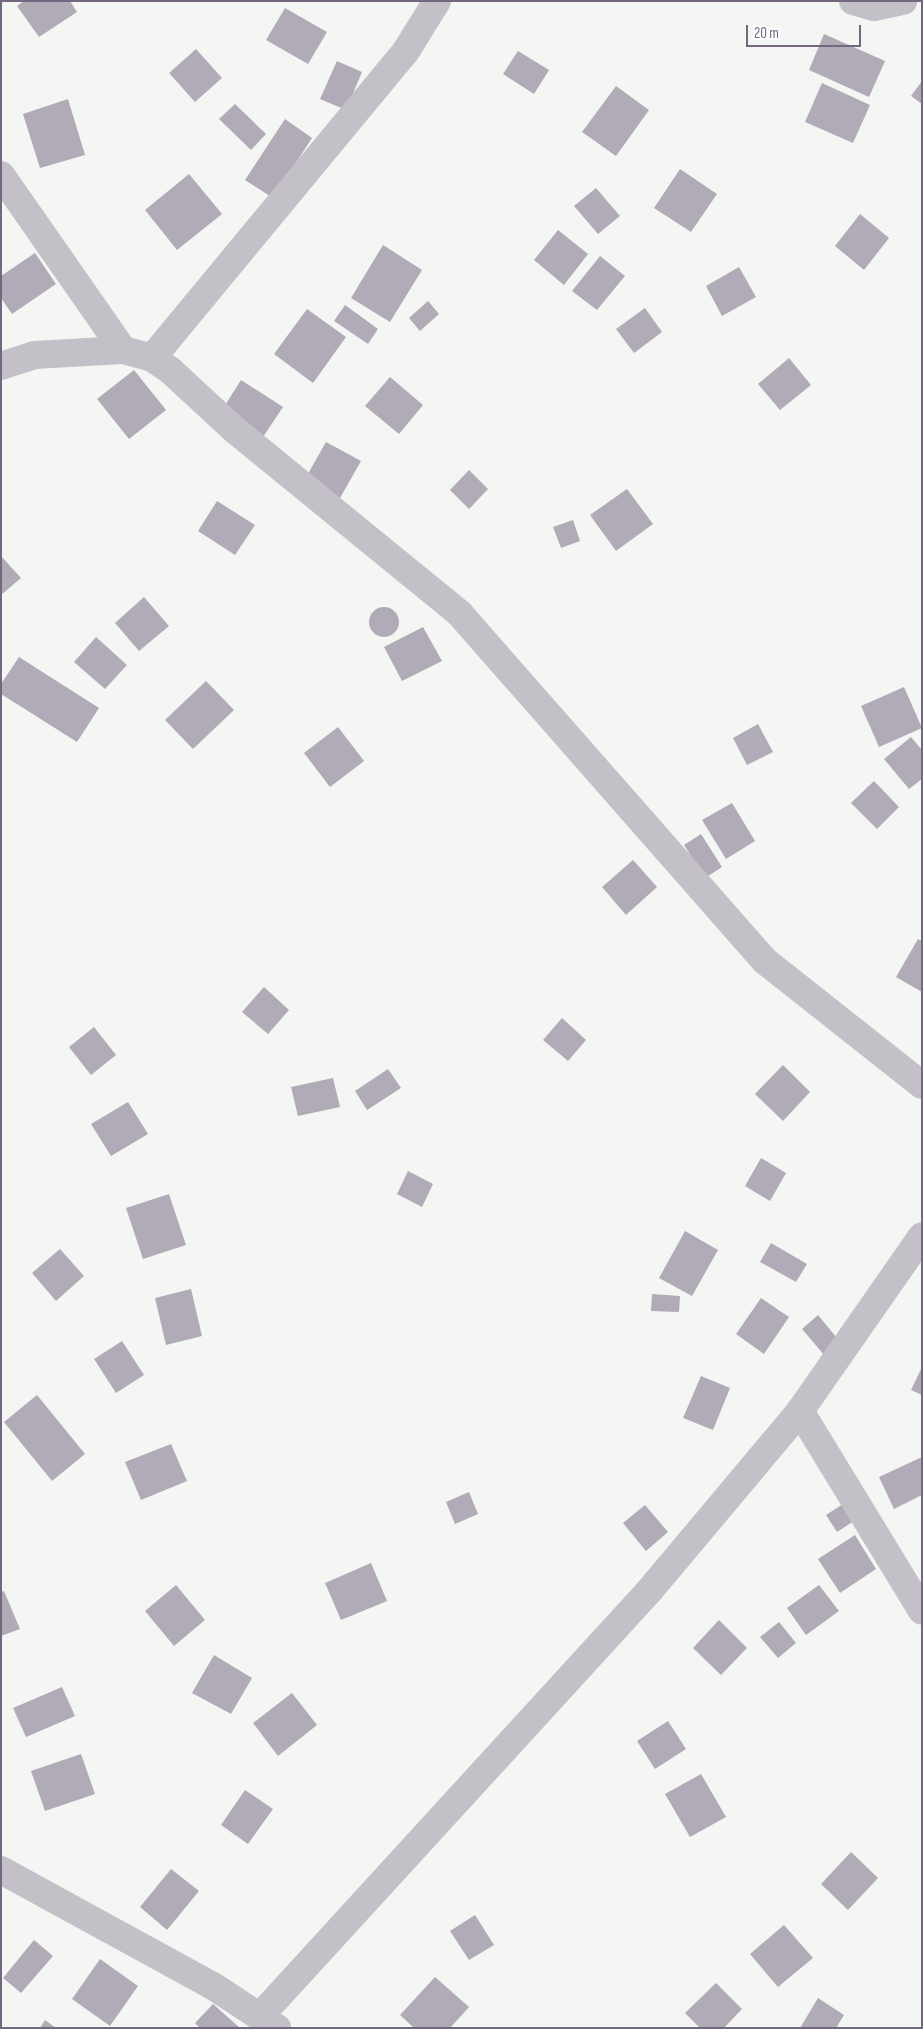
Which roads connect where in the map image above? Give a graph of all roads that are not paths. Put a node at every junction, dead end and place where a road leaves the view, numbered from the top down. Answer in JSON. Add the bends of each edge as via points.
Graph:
{"nodes":[{"id":1,"x":437,"y":1,"type":"edge"},
{"id":2,"x":853,"y":1,"type":"edge"},
{"id":3,"x":903,"y":1,"type":"edge"},
{"id":4,"x":1,"y":175,"type":"edge"},
{"id":5,"x":123,"y":350,"type":"junction"},
{"id":6,"x":152,"y":358,"type":"junction"},
{"id":7,"x":1,"y":366,"type":"edge"},
{"id":8,"x":922,"y":1085,"type":"edge"},
{"id":9,"x":922,"y":1236,"type":"edge"},
{"id":10,"x":800,"y":1411,"type":"junction"},
{"id":11,"x":922,"y":1611,"type":"edge"},
{"id":12,"x":1,"y":1870,"type":"edge"},
{"id":13,"x":269,"y":2022,"type":"edge"}],
"edges":[{"from":1,"to":6,"type":"street","via":[[406,51]]},
{"from":2,"to":3,"type":"street","via":[[874,7]]},
{"from":4,"to":5,"type":"street"},
{"from":5,"to":6,"type":"street"},
{"from":5,"to":7,"type":"street","via":[[34,355]]},
{"from":6,"to":8,"type":"street","via":[[460,614],[765,961]]},
{"from":9,"to":10,"type":"street"},
{"from":10,"to":11,"type":"street"},
{"from":10,"to":13,"type":"street","via":[[650,1590]]},
{"from":12,"to":13,"type":"street"}]}
